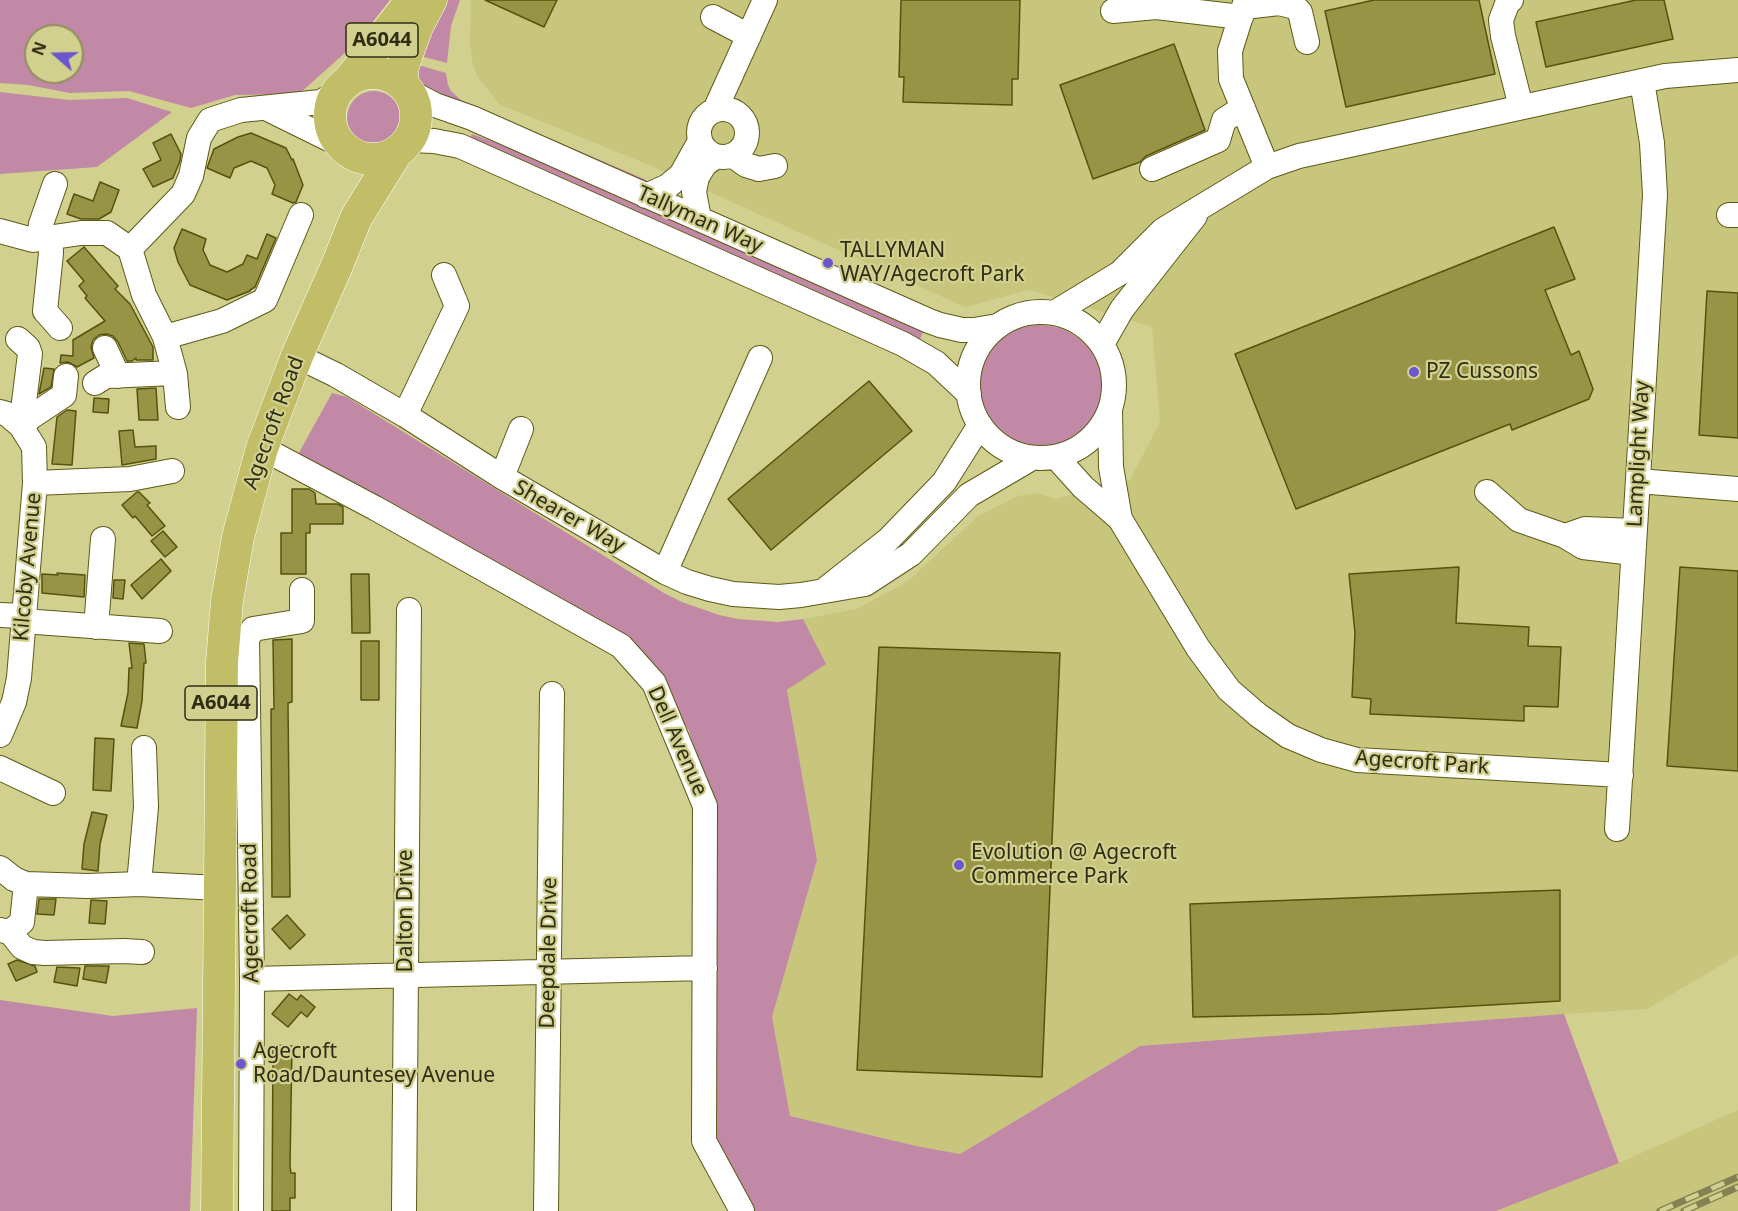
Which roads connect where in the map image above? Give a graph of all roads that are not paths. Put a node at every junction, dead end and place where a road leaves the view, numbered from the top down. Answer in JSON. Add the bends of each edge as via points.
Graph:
{"nodes":[{"id":1,"x":412,"y":0,"type":"edge"},
{"id":2,"x":431,"y":0,"type":"edge"},
{"id":3,"x":765,"y":0,"type":"edge"},
{"id":4,"x":1511,"y":0,"type":"edge"},
{"id":5,"x":1243,"y":8,"type":"edge"},
{"id":6,"x":1113,"y":11,"type":"dead end"},
{"id":7,"x":713,"y":17,"type":"dead end"},
{"id":8,"x":749,"y":36,"type":"junction"},
{"id":9,"x":1307,"y":42,"type":"dead end"},
{"id":10,"x":1738,"y":70,"type":"edge"},
{"id":11,"x":1642,"y":81,"type":"junction"},
{"id":12,"x":344,"y":86,"type":"junction"},
{"id":13,"x":405,"y":88,"type":"junction"},
{"id":14,"x":266,"y":107,"type":"junction"},
{"id":15,"x":1521,"y":107,"type":"junction"},
{"id":16,"x":1243,"y":108,"type":"junction"},
{"id":17,"x":716,"y":110,"type":"junction"},
{"id":18,"x":343,"y":147,"type":"junction"},
{"id":19,"x":403,"y":147,"type":"junction"},
{"id":20,"x":716,"y":151,"type":"junction"},
{"id":21,"x":775,"y":166,"type":"dead end"},
{"id":22,"x":1267,"y":166,"type":"junction"},
{"id":23,"x":1152,"y":169,"type":"dead end"},
{"id":24,"x":55,"y":184,"type":"dead end"},
{"id":25,"x":646,"y":196,"type":"junction"},
{"id":26,"x":1206,"y":202,"type":"junction"},
{"id":27,"x":300,"y":215,"type":"dead end"},
{"id":28,"x":356,"y":218,"type":"junction"},
{"id":29,"x":699,"y":219,"type":"junction"},
{"id":30,"x":0,"y":231,"type":"edge"},
{"id":31,"x":45,"y":238,"type":"junction"},
{"id":32,"x":130,"y":249,"type":"junction"},
{"id":33,"x":444,"y":275,"type":"dead end"},
{"id":34,"x":1054,"y":313,"type":"junction"},
{"id":35,"x":998,"y":326,"type":"junction"},
{"id":36,"x":60,"y":328,"type":"dead end"},
{"id":37,"x":165,"y":337,"type":"junction"},
{"id":38,"x":18,"y":339,"type":"dead end"},
{"id":39,"x":1102,"y":344,"type":"junction"},
{"id":40,"x":105,"y":348,"type":"dead end"},
{"id":41,"x":297,"y":356,"type":"junction"},
{"id":42,"x":760,"y":358,"type":"dead end"},
{"id":43,"x":66,"y":376,"type":"dead end"},
{"id":44,"x":118,"y":376,"type":"junction"},
{"id":45,"x":95,"y":383,"type":"dead end"},
{"id":46,"x":969,"y":394,"type":"junction"},
{"id":47,"x":1110,"y":411,"type":"junction"},
{"id":48,"x":0,"y":412,"type":"edge"},
{"id":49,"x":405,"y":415,"type":"junction"},
{"id":50,"x":980,"y":425,"type":"junction"},
{"id":51,"x":21,"y":426,"type":"junction"},
{"id":52,"x":521,"y":429,"type":"dead end"},
{"id":53,"x":262,"y":448,"type":"junction"},
{"id":54,"x":1056,"y":457,"type":"junction"},
{"id":55,"x":1032,"y":458,"type":"junction"},
{"id":56,"x":174,"y":472,"type":"dead end"},
{"id":57,"x":502,"y":477,"type":"junction"},
{"id":58,"x":1638,"y":481,"type":"junction"},
{"id":59,"x":35,"y":483,"type":"junction"},
{"id":60,"x":1738,"y":489,"type":"edge"},
{"id":61,"x":1487,"y":492,"type":"dead end"},
{"id":62,"x":1120,"y":519,"type":"junction"},
{"id":63,"x":103,"y":539,"type":"dead end"},
{"id":64,"x":1634,"y":542,"type":"junction"},
{"id":65,"x":665,"y":572,"type":"junction"},
{"id":66,"x":302,"y":590,"type":"dead end"},
{"id":67,"x":823,"y":591,"type":"junction"},
{"id":68,"x":409,"y":610,"type":"dead end"},
{"id":69,"x":0,"y":615,"type":"edge"},
{"id":70,"x":24,"y":619,"type":"junction"},
{"id":71,"x":96,"y":627,"type":"junction"},
{"id":72,"x":159,"y":631,"type":"dead end"},
{"id":73,"x":235,"y":638,"type":"junction"},
{"id":74,"x":552,"y":694,"type":"dead end"},
{"id":75,"x":0,"y":734,"type":"edge"},
{"id":76,"x":144,"y":748,"type":"dead end"},
{"id":77,"x":0,"y":768,"type":"edge"},
{"id":78,"x":1621,"y":775,"type":"junction"},
{"id":79,"x":53,"y":793,"type":"dead end"},
{"id":80,"x":1617,"y":829,"type":"dead end"},
{"id":81,"x":0,"y":868,"type":"edge"},
{"id":82,"x":26,"y":884,"type":"junction"},
{"id":83,"x":139,"y":884,"type":"junction"},
{"id":84,"x":219,"y":888,"type":"junction"},
{"id":85,"x":5,"y":931,"type":"edge"},
{"id":86,"x":142,"y":952,"type":"dead end"},
{"id":87,"x":705,"y":968,"type":"junction"},
{"id":88,"x":549,"y":973,"type":"junction"},
{"id":89,"x":406,"y":976,"type":"junction"},
{"id":90,"x":252,"y":979,"type":"junction"},
{"id":91,"x":217,"y":1211,"type":"edge"},
{"id":92,"x":251,"y":1211,"type":"edge"},
{"id":93,"x":404,"y":1211,"type":"edge"},
{"id":94,"x":546,"y":1211,"type":"edge"},
{"id":95,"x":742,"y":1211,"type":"edge"}],
"edges":[{"from":1,"to":12,"type":"main road","number":"A6044"},
{"from":2,"to":13,"type":"main road","number":"A6044","via":[[402,70]]},
{"from":3,"to":8,"type":"street"},
{"from":4,"to":15,"type":"street","via":[[1501,20]]},
{"from":5,"to":6,"type":"street","via":[[1156,7]]},
{"from":5,"to":9,"type":"street","via":[[1280,3],[1295,7],[1300,12]]},
{"from":5,"to":16,"type":"street","via":[[1230,51],[1231,79]]},
{"from":7,"to":8,"type":"street"},
{"from":8,"to":17,"type":"street"},
{"from":10,"to":11,"type":"street"},
{"from":11,"to":15,"type":"street"},
{"from":11,"to":58,"type":"street","name":"Lamplight Way","via":[[1652,143],[1654,195]]},
{"from":12,"to":13,"type":"main road","via":[[364,74],[378,73]]},
{"from":12,"to":14,"type":"street","via":[[321,102]]},
{"from":12,"to":18,"type":"main road","via":[[332,100],[329,118]]},
{"from":13,"to":19,"type":"main road","via":[[414,102],[416,115],[414,128]]},
{"from":13,"to":25,"type":"street","name":"Tallyman Way","via":[[435,105]]},
{"from":14,"to":18,"type":"street"},
{"from":14,"to":32,"type":"street","via":[[210,120],[199,138],[183,194]]},
{"from":15,"to":22,"type":"street"},
{"from":16,"to":22,"type":"street"},
{"from":16,"to":23,"type":"street","via":[[1224,120],[1218,140]]},
{"from":17,"to":20,"type":"street","via":[[708,113],[700,126]]},
{"from":17,"to":20,"type":"street","via":[[738,114],[746,128],[739,150]]},
{"from":18,"to":19,"type":"main road","via":[[356,156],[376,160]]},
{"from":18,"to":28,"type":"main road","name":"Agecroft Road","number":"A6044","via":[[352,171]]},
{"from":19,"to":28,"type":"main road","name":"Agecroft Road","number":"A6044"},
{"from":19,"to":46,"type":"street","name":"Tallyman Way","via":[[434,141],[460,147],[903,344],[936,363]]},
{"from":20,"to":21,"type":"street","via":[[759,169]]},
{"from":20,"to":25,"type":"street","via":[[668,186]]},
{"from":20,"to":29,"type":"street","via":[[697,177],[694,192]]},
{"from":22,"to":26,"type":"street"},
{"from":24,"to":31,"type":"street","via":[[41,224]]},
{"from":25,"to":29,"type":"street","name":"Tallyman Way"},
{"from":26,"to":34,"type":"street","via":[[1163,230],[1120,273]]},
{"from":26,"to":39,"type":"street","via":[[1122,309]]},
{"from":27,"to":37,"type":"street","via":[[266,300],[222,321]]},
{"from":28,"to":41,"type":"main road","name":"Agecroft Road","number":"A6044"},
{"from":29,"to":35,"type":"street","name":"Tallyman Way","via":[[940,325],[974,330]]},
{"from":30,"to":31,"type":"street","via":[[33,240]]},
{"from":31,"to":32,"type":"street","via":[[107,233]]},
{"from":31,"to":36,"type":"street","via":[[51,253],[45,311]]},
{"from":32,"to":37,"type":"street","via":[[144,295]]},
{"from":33,"to":49,"type":"street","via":[[457,306]]},
{"from":34,"to":35,"type":"street","via":[[1034,312]]},
{"from":34,"to":39,"type":"street","via":[[1089,329]]},
{"from":35,"to":46,"type":"street","via":[[974,356]]},
{"from":37,"to":44,"type":"street","via":[[181,389]]},
{"from":38,"to":51,"type":"street","via":[[30,354]]},
{"from":39,"to":47,"type":"street","via":[[1112,365],[1115,388]]},
{"from":40,"to":44,"type":"street"},
{"from":41,"to":49,"type":"street","name":"Shearer Way"},
{"from":41,"to":53,"type":"main road","name":"Agecroft Road","number":"A6044"},
{"from":42,"to":65,"type":"street"},
{"from":43,"to":51,"type":"street","via":[[64,395]]},
{"from":44,"to":45,"type":"street","via":[[106,376]]},
{"from":46,"to":50,"type":"street"},
{"from":47,"to":54,"type":"street","via":[[1098,432],[1079,448]]},
{"from":47,"to":62,"type":"street","via":[[1111,466]]},
{"from":48,"to":51,"type":"street","name":"Kilcoby Avenue"},
{"from":49,"to":57,"type":"street","name":"Shearer Way"},
{"from":50,"to":55,"type":"street","via":[[993,441]]},
{"from":50,"to":67,"type":"street","via":[[944,482],[888,540]]},
{"from":51,"to":59,"type":"street","name":"Kilcoby Avenue","via":[[34,447]]},
{"from":52,"to":57,"type":"street"},
{"from":53,"to":73,"type":"main road","name":"Agecroft Road","number":"A6044","via":[[226,601]]},
{"from":53,"to":87,"type":"street","name":"Dell Avenue","via":[[621,646],[654,683],[705,806]]},
{"from":54,"to":55,"type":"street"},
{"from":54,"to":62,"type":"street"},
{"from":55,"to":67,"type":"street","name":"Shearer Way","via":[[969,495],[911,554],[864,584]]},
{"from":56,"to":59,"type":"street","via":[[130,479]]},
{"from":57,"to":65,"type":"street","name":"Shearer Way"},
{"from":58,"to":60,"type":"street"},
{"from":58,"to":64,"type":"street","name":"Lamplight Way"},
{"from":59,"to":70,"type":"street","name":"Kilcoby Avenue"},
{"from":61,"to":64,"type":"street","via":[[1519,520],[1583,547]]},
{"from":62,"to":78,"type":"street","name":"Agecroft Park","via":[[1198,648],[1229,690],[1288,736],[1357,760]]},
{"from":63,"to":71,"type":"street"},
{"from":64,"to":78,"type":"street","name":"Lamplight Way"},
{"from":65,"to":67,"type":"street","name":"Shearer Way","via":[[734,594],[779,597]]},
{"from":66,"to":73,"type":"street","via":[[302,621],[253,629]]},
{"from":68,"to":89,"type":"street","name":"Dalton Drive"},
{"from":69,"to":70,"type":"street"},
{"from":70,"to":71,"type":"street"},
{"from":70,"to":75,"type":"street","name":"Kilcoby Avenue","via":[[14,702]]},
{"from":71,"to":72,"type":"street"},
{"from":73,"to":84,"type":"main road","name":"Agecroft Road","number":"A6044"},
{"from":73,"to":90,"type":"street","name":"Agecroft Road"},
{"from":74,"to":88,"type":"street","name":"Deepdale Drive"},
{"from":76,"to":83,"type":"street","via":[[146,807]]},
{"from":77,"to":79,"type":"street"},
{"from":78,"to":80,"type":"street","name":"Lamplight Way"},
{"from":81,"to":82,"type":"street"},
{"from":82,"to":83,"type":"street"},
{"from":82,"to":85,"type":"street","via":[[22,922]]},
{"from":83,"to":84,"type":"street"},
{"from":84,"to":91,"type":"main road","name":"Agecroft Road","number":"A6044"},
{"from":85,"to":86,"type":"street","via":[[22,947],[45,954]]},
{"from":87,"to":88,"type":"street"},
{"from":87,"to":95,"type":"street","name":"Dell Avenue","via":[[704,1141]]},
{"from":88,"to":89,"type":"street"},
{"from":88,"to":94,"type":"street","name":"Deepdale Drive"},
{"from":89,"to":90,"type":"street"},
{"from":89,"to":93,"type":"street","name":"Dalton Drive"},
{"from":90,"to":92,"type":"street","name":"Agecroft Road"}]}
